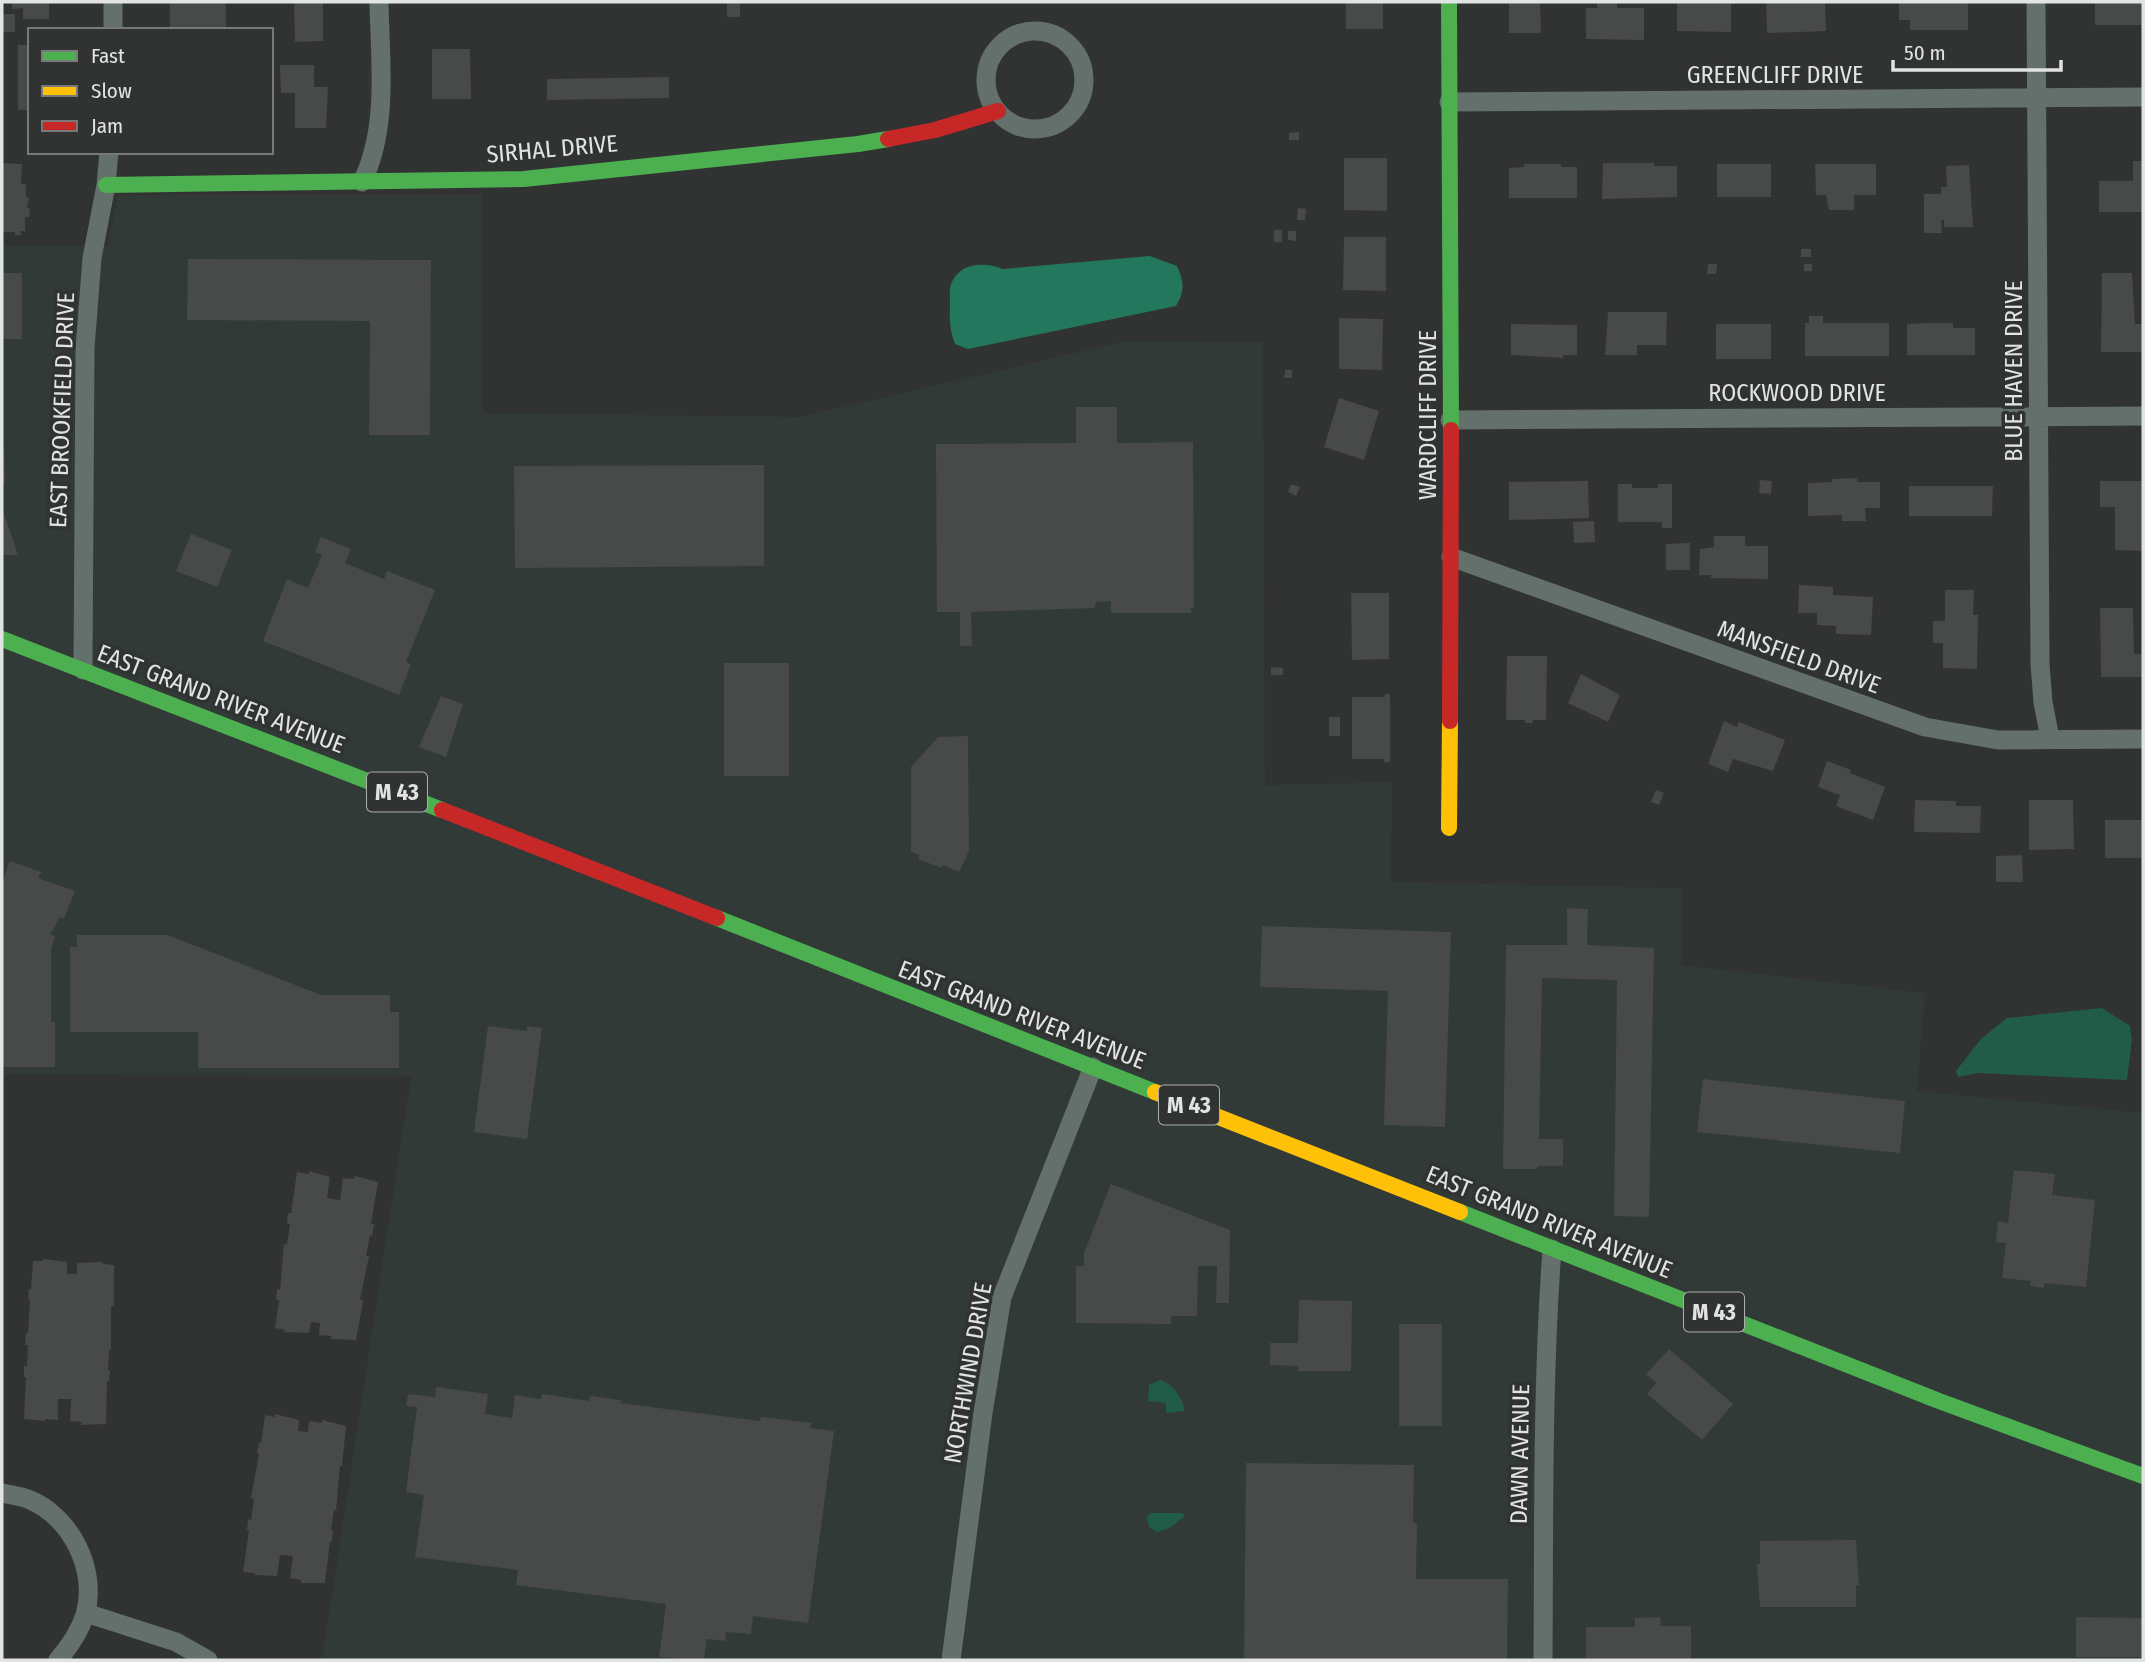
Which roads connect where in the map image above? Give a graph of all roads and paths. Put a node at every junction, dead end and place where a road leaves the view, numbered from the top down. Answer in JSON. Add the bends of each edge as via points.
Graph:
{"nodes":[{"id":1,"x":113,"y":2,"type":"edge"},
{"id":2,"x":379,"y":2,"type":"edge"},
{"id":3,"x":1449,"y":2,"type":"edge"},
{"id":4,"x":2036,"y":2,"type":"edge"},
{"id":5,"x":113,"y":28,"type":"edge"},
{"id":6,"x":2143,"y":97,"type":"edge"},
{"id":7,"x":2037,"y":98,"type":"junction"},
{"id":8,"x":1449,"y":102,"type":"junction"},
{"id":9,"x":998,"y":111,"type":"junction"},
{"id":10,"x":109,"y":154,"type":"edge"},
{"id":11,"x":362,"y":182,"type":"junction"},
{"id":12,"x":106,"y":185,"type":"junction"},
{"id":13,"x":2039,"y":416,"type":"junction"},
{"id":14,"x":2143,"y":416,"type":"edge"},
{"id":15,"x":1450,"y":420,"type":"junction"},
{"id":16,"x":1451,"y":557,"type":"junction"},
{"id":17,"x":2,"y":639,"type":"edge"},
{"id":18,"x":83,"y":670,"type":"junction"},
{"id":19,"x":2050,"y":739,"type":"junction"},
{"id":20,"x":2143,"y":739,"type":"edge"},
{"id":21,"x":1449,"y":828,"type":"dead end"},
{"id":22,"x":1093,"y":1067,"type":"junction"},
{"id":23,"x":1552,"y":1249,"type":"junction"},
{"id":24,"x":2143,"y":1476,"type":"edge"},
{"id":25,"x":2,"y":1493,"type":"edge"},
{"id":26,"x":86,"y":1613,"type":"junction"},
{"id":27,"x":58,"y":1660,"type":"edge"},
{"id":28,"x":208,"y":1660,"type":"edge"},
{"id":29,"x":951,"y":1660,"type":"edge"},
{"id":30,"x":1543,"y":1660,"type":"edge"}],
"edges":[{"from":1,"to":5,"type":"street"},
{"from":2,"to":11,"type":"street","via":[[379,128],[373,160]]},
{"from":3,"to":8,"type":"main road","name":"WARDCLIFF DRIVE"},
{"from":4,"to":7,"type":"street","name":"BLUE HAVEN DRIVE"},
{"from":6,"to":7,"type":"street","name":"GREENCLIFF DRIVE"},
{"from":7,"to":8,"type":"street","name":"GREENCLIFF DRIVE"},
{"from":7,"to":13,"type":"street","name":"BLUE HAVEN DRIVE"},
{"from":8,"to":15,"type":"main road","name":"WARDCLIFF DRIVE"},
{"from":9,"to":9,"type":"street","via":[[1025,128],[1057,124],[1080,102],[1084,86],[1078,55],[1053,34],[1029,32],[1007,40],[988,66],[990,98]]},
{"from":9,"to":11,"type":"main road","name":"SIRHAL DRIVE","via":[[936,130],[858,144],[524,179]]},
{"from":10,"to":12,"type":"street","name":"EAST BROOKFIELD DRIVE"},
{"from":11,"to":12,"type":"main road","name":"SIRHAL DRIVE"},
{"from":12,"to":18,"type":"street","name":"EAST BROOKFIELD DRIVE","via":[[92,258],[85,355]]},
{"from":13,"to":14,"type":"street","name":"ROCKWOOD DRIVE"},
{"from":13,"to":15,"type":"street","name":"ROCKWOOD DRIVE"},
{"from":13,"to":19,"type":"street","name":"BLUE HAVEN DRIVE","via":[[2040,663]]},
{"from":15,"to":16,"type":"main road","name":"WARDCLIFF DRIVE"},
{"from":16,"to":19,"type":"street","name":"MANSFIELD DRIVE","via":[[1925,727],[1998,740]]},
{"from":16,"to":21,"type":"main road","name":"WARDCLIFF DRIVE"},
{"from":17,"to":18,"type":"main road","name":"EAST GRAND RIVER AVENUE","number":"M 43"},
{"from":18,"to":22,"type":"main road","name":"EAST GRAND RIVER AVENUE","number":"M 43"},
{"from":19,"to":20,"type":"street","name":"MANSFIELD DRIVE"},
{"from":22,"to":23,"type":"main road","name":"EAST GRAND RIVER AVENUE","number":"M 43"},
{"from":22,"to":29,"type":"street","name":"NORTHWIND DRIVE","via":[[1002,1297]]},
{"from":23,"to":24,"type":"main road","name":"EAST GRAND RIVER AVENUE","number":"M 43"},
{"from":23,"to":30,"type":"street","name":"DAWN AVENUE","via":[[1543,1486]]},
{"from":25,"to":26,"type":"street","via":[[29,1500],[58,1518],[78,1546],[88,1579]]},
{"from":26,"to":27,"type":"street","via":[[74,1642]]},
{"from":26,"to":28,"type":"street","via":[[176,1642]]}]}
